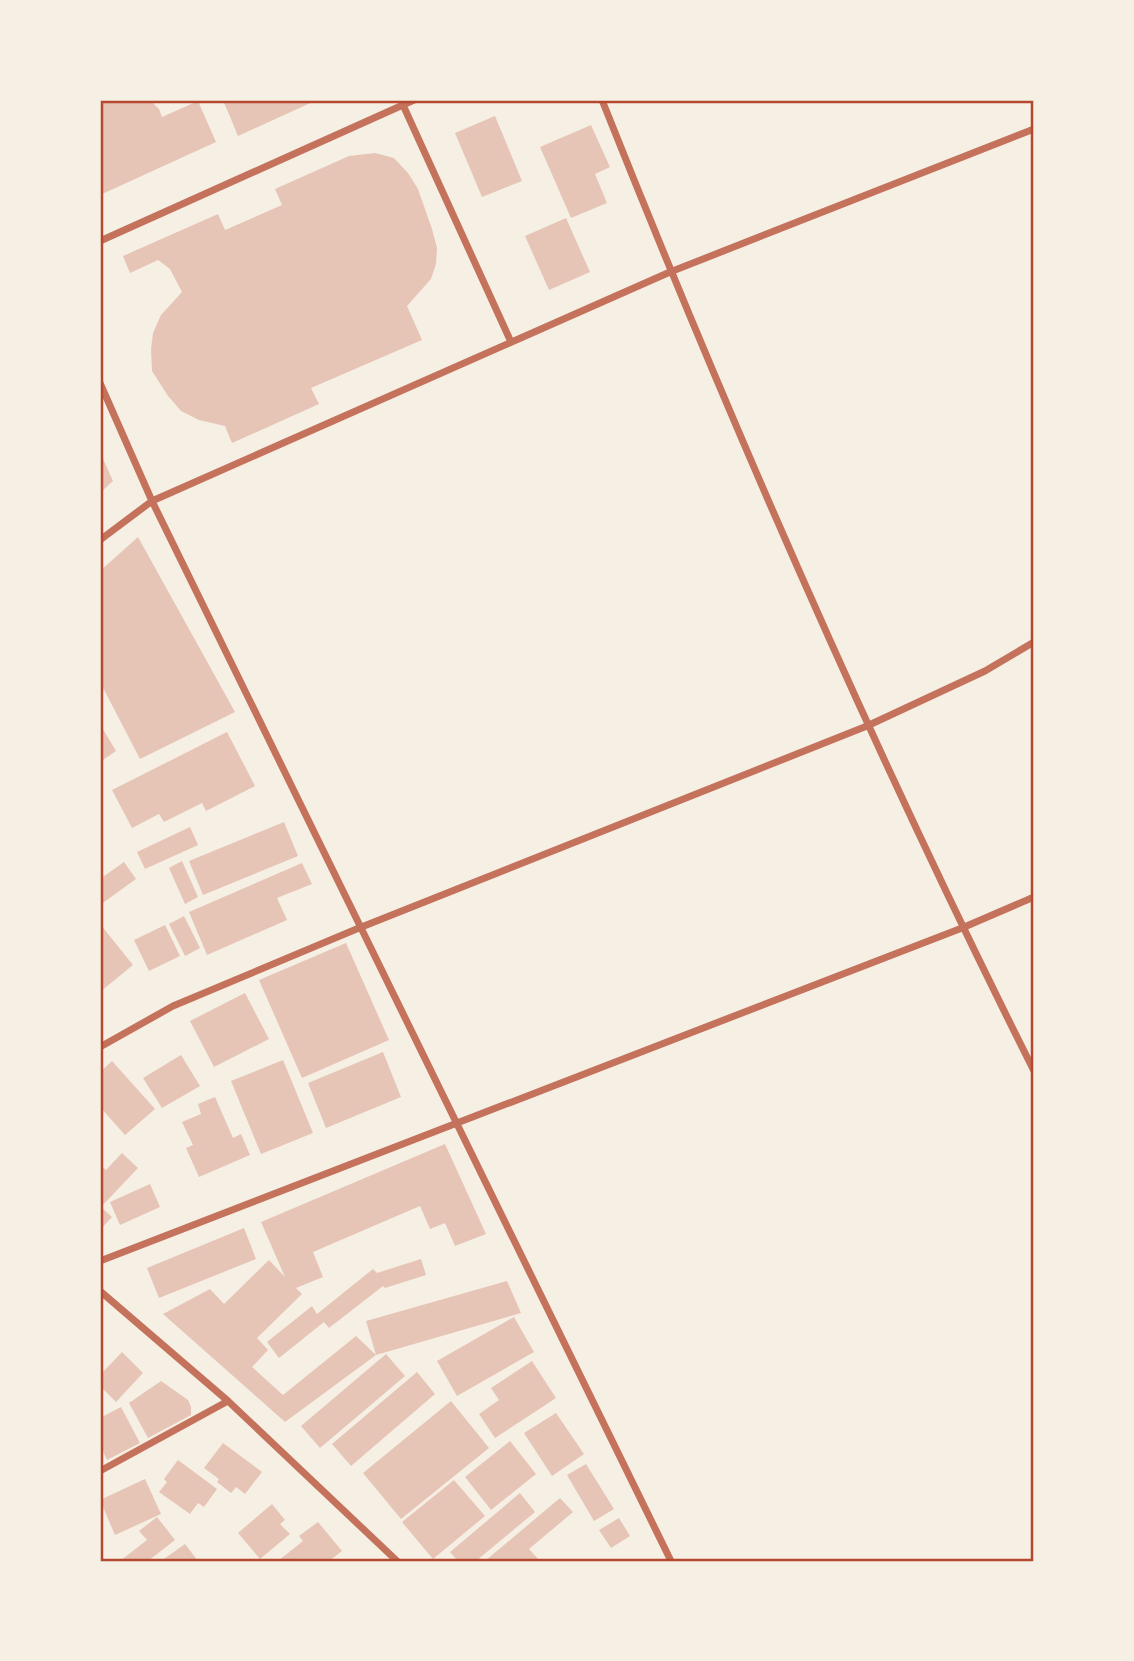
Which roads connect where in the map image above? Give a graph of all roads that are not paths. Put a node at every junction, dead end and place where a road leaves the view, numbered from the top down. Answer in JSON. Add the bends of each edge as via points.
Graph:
{"nodes":[{"id":1,"x":414,"y":100,"type":"edge"},
{"id":2,"x":602,"y":100,"type":"edge"},
{"id":3,"x":403,"y":105,"type":"junction"},
{"id":4,"x":1034,"y":129,"type":"edge"},
{"id":5,"x":100,"y":241,"type":"edge"},
{"id":6,"x":670,"y":272,"type":"junction"},
{"id":7,"x":511,"y":342,"type":"junction"},
{"id":8,"x":100,"y":383,"type":"edge"},
{"id":9,"x":152,"y":501,"type":"junction"},
{"id":10,"x":100,"y":540,"type":"edge"},
{"id":11,"x":1034,"y":642,"type":"edge"},
{"id":12,"x":867,"y":726,"type":"junction"},
{"id":13,"x":1034,"y":897,"type":"edge"},
{"id":14,"x":359,"y":928,"type":"junction"},
{"id":15,"x":962,"y":928,"type":"junction"},
{"id":16,"x":100,"y":1047,"type":"edge"},
{"id":17,"x":1034,"y":1071,"type":"edge"},
{"id":18,"x":457,"y":1123,"type":"junction"},
{"id":19,"x":100,"y":1261,"type":"edge"},
{"id":20,"x":100,"y":1291,"type":"edge"},
{"id":21,"x":228,"y":1401,"type":"junction"},
{"id":22,"x":100,"y":1471,"type":"edge"},
{"id":23,"x":397,"y":1561,"type":"edge"},
{"id":24,"x":671,"y":1561,"type":"edge"}],
"edges":[{"from":1,"to":3,"type":"street"},
{"from":2,"to":6,"type":"street"},
{"from":3,"to":5,"type":"street"},
{"from":3,"to":7,"type":"street"},
{"from":4,"to":6,"type":"street"},
{"from":6,"to":7,"type":"street"},
{"from":6,"to":12,"type":"street"},
{"from":7,"to":9,"type":"street"},
{"from":8,"to":9,"type":"street"},
{"from":9,"to":10,"type":"street"},
{"from":9,"to":14,"type":"street"},
{"from":11,"to":12,"type":"street","via":[[985,671]]},
{"from":12,"to":14,"type":"street"},
{"from":12,"to":15,"type":"street"},
{"from":13,"to":15,"type":"street"},
{"from":14,"to":16,"type":"street","via":[[173,1006]]},
{"from":14,"to":18,"type":"street"},
{"from":15,"to":17,"type":"street"},
{"from":15,"to":18,"type":"street"},
{"from":18,"to":19,"type":"street"},
{"from":18,"to":24,"type":"street"},
{"from":20,"to":21,"type":"street"},
{"from":21,"to":22,"type":"street"},
{"from":21,"to":23,"type":"street"}]}
